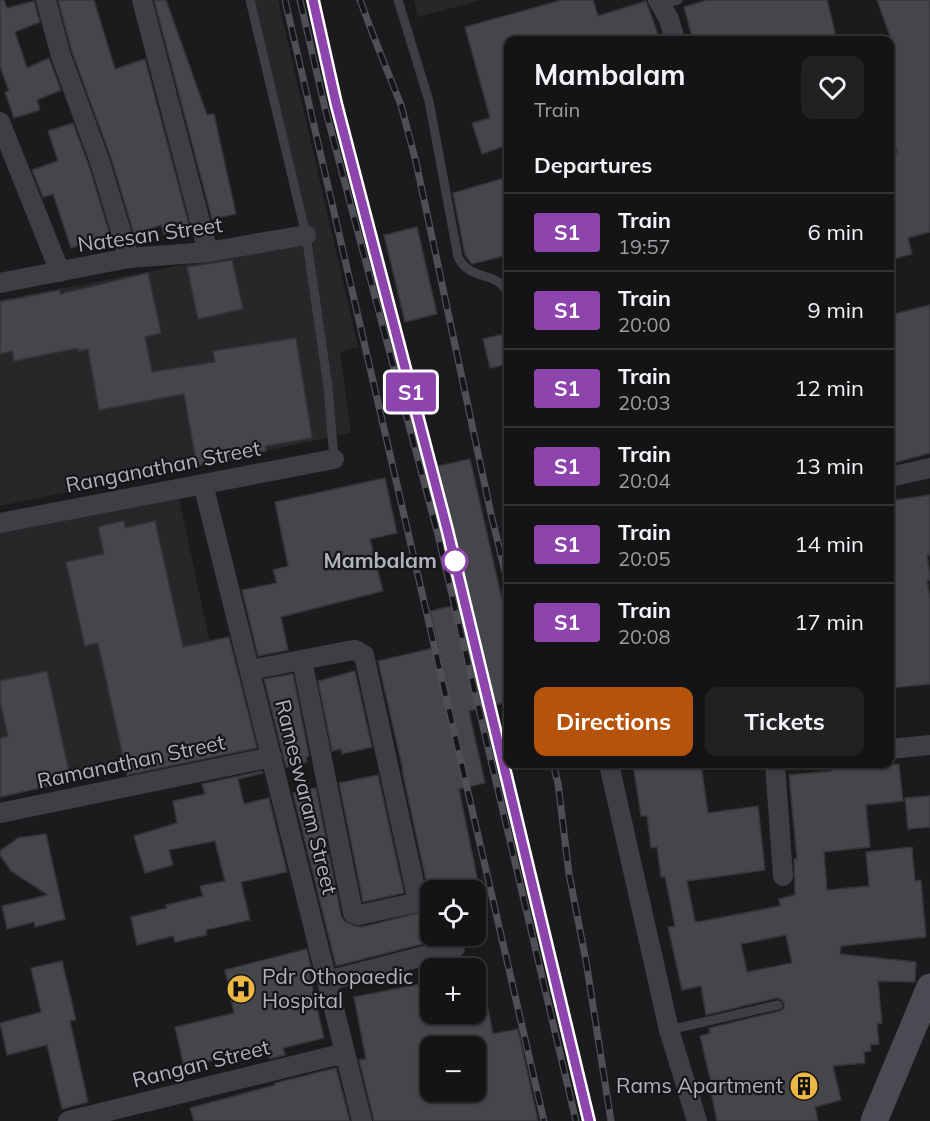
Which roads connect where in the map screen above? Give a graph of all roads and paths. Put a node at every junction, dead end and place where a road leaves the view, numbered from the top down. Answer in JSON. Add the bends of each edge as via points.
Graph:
{"nodes":[{"id":1,"x":46,"y":0,"type":"edge"},
{"id":2,"x":142,"y":0,"type":"edge"},
{"id":3,"x":250,"y":0,"type":"edge"},
{"id":4,"x":398,"y":0,"type":"edge"},
{"id":5,"x":666,"y":1,"type":"edge"},
{"id":6,"x":674,"y":36,"type":"edge"},
{"id":7,"x":0,"y":122,"type":"edge"},
{"id":8,"x":306,"y":235,"type":"junction"},
{"id":9,"x":208,"y":252,"type":"junction"},
{"id":10,"x":129,"y":258,"type":"junction"},
{"id":11,"x":60,"y":272,"type":"junction"},
{"id":12,"x":0,"y":283,"type":"edge"},
{"id":13,"x":504,"y":285,"type":"edge"},
{"id":14,"x":334,"y":459,"type":"joint"},
{"id":15,"x":930,"y":468,"type":"edge"},
{"id":16,"x":894,"y":476,"type":"edge"},
{"id":17,"x":203,"y":484,"type":"junction"},
{"id":18,"x":0,"y":523,"type":"edge"},
{"id":19,"x":302,"y":660,"type":"junction"},
{"id":20,"x":250,"y":670,"type":"junction"},
{"id":21,"x":930,"y":745,"type":"edge"},
{"id":22,"x":894,"y":749,"type":"edge"},
{"id":23,"x":272,"y":757,"type":"junction"},
{"id":24,"x":610,"y":768,"type":"edge"},
{"id":25,"x":775,"y":768,"type":"edge"},
{"id":26,"x":0,"y":813,"type":"edge"},
{"id":27,"x":783,"y":876,"type":"dead end"},
{"id":28,"x":455,"y":948,"type":"dead end"},
{"id":29,"x":327,"y":981,"type":"junction"},
{"id":30,"x":930,"y":987,"type":"edge"},
{"id":31,"x":778,"y":1005,"type":"dead end"},
{"id":32,"x":669,"y":1030,"type":"junction"},
{"id":33,"x":920,"y":1034,"type":"edge"},
{"id":34,"x":345,"y":1053,"type":"junction"},
{"id":35,"x":68,"y":1121,"type":"edge"},
{"id":36,"x":362,"y":1121,"type":"edge"},
{"id":37,"x":697,"y":1121,"type":"edge"},
{"id":38,"x":874,"y":1121,"type":"edge"}],
"edges":[{"from":1,"to":10,"type":"street"},
{"from":2,"to":9,"type":"street"},
{"from":3,"to":8,"type":"lane"},
{"from":4,"to":13,"type":"lane","via":[[429,101],[458,257],[469,272]]},
{"from":5,"to":6,"type":"street"},
{"from":7,"to":11,"type":"street"},
{"from":8,"to":9,"type":"street","name":"Natesan Street"},
{"from":8,"to":14,"type":"lane"},
{"from":9,"to":10,"type":"street","name":"Natesan Street"},
{"from":10,"to":11,"type":"street","name":"Natesan Street"},
{"from":11,"to":12,"type":"street","name":"Natesan Street"},
{"from":14,"to":17,"type":"street","name":"Ranganathan Street"},
{"from":15,"to":16,"type":"street"},
{"from":17,"to":18,"type":"street","name":"Ranganathan Street"},
{"from":17,"to":20,"type":"street","name":"Rameswaram Street"},
{"from":19,"to":19,"type":"street","via":[[355,650],[367,660],[417,897],[414,903],[353,913]]},
{"from":19,"to":20,"type":"street"},
{"from":20,"to":23,"type":"street","name":"Rameswaram Street"},
{"from":21,"to":22,"type":"street"},
{"from":23,"to":26,"type":"street","name":"Ramanathan Street"},
{"from":23,"to":29,"type":"street","name":"Rameswaram Street"},
{"from":24,"to":32,"type":"street"},
{"from":25,"to":27,"type":"street"},
{"from":28,"to":29,"type":"street"},
{"from":29,"to":34,"type":"street","name":"Rameswaram Street"},
{"from":30,"to":33,"type":"street"},
{"from":31,"to":32,"type":"lane"},
{"from":32,"to":37,"type":"street"},
{"from":33,"to":38,"type":"street"},
{"from":34,"to":35,"type":"street","name":"Rangan Street"},
{"from":34,"to":36,"type":"street","name":"Rameswaram Street"}]}
